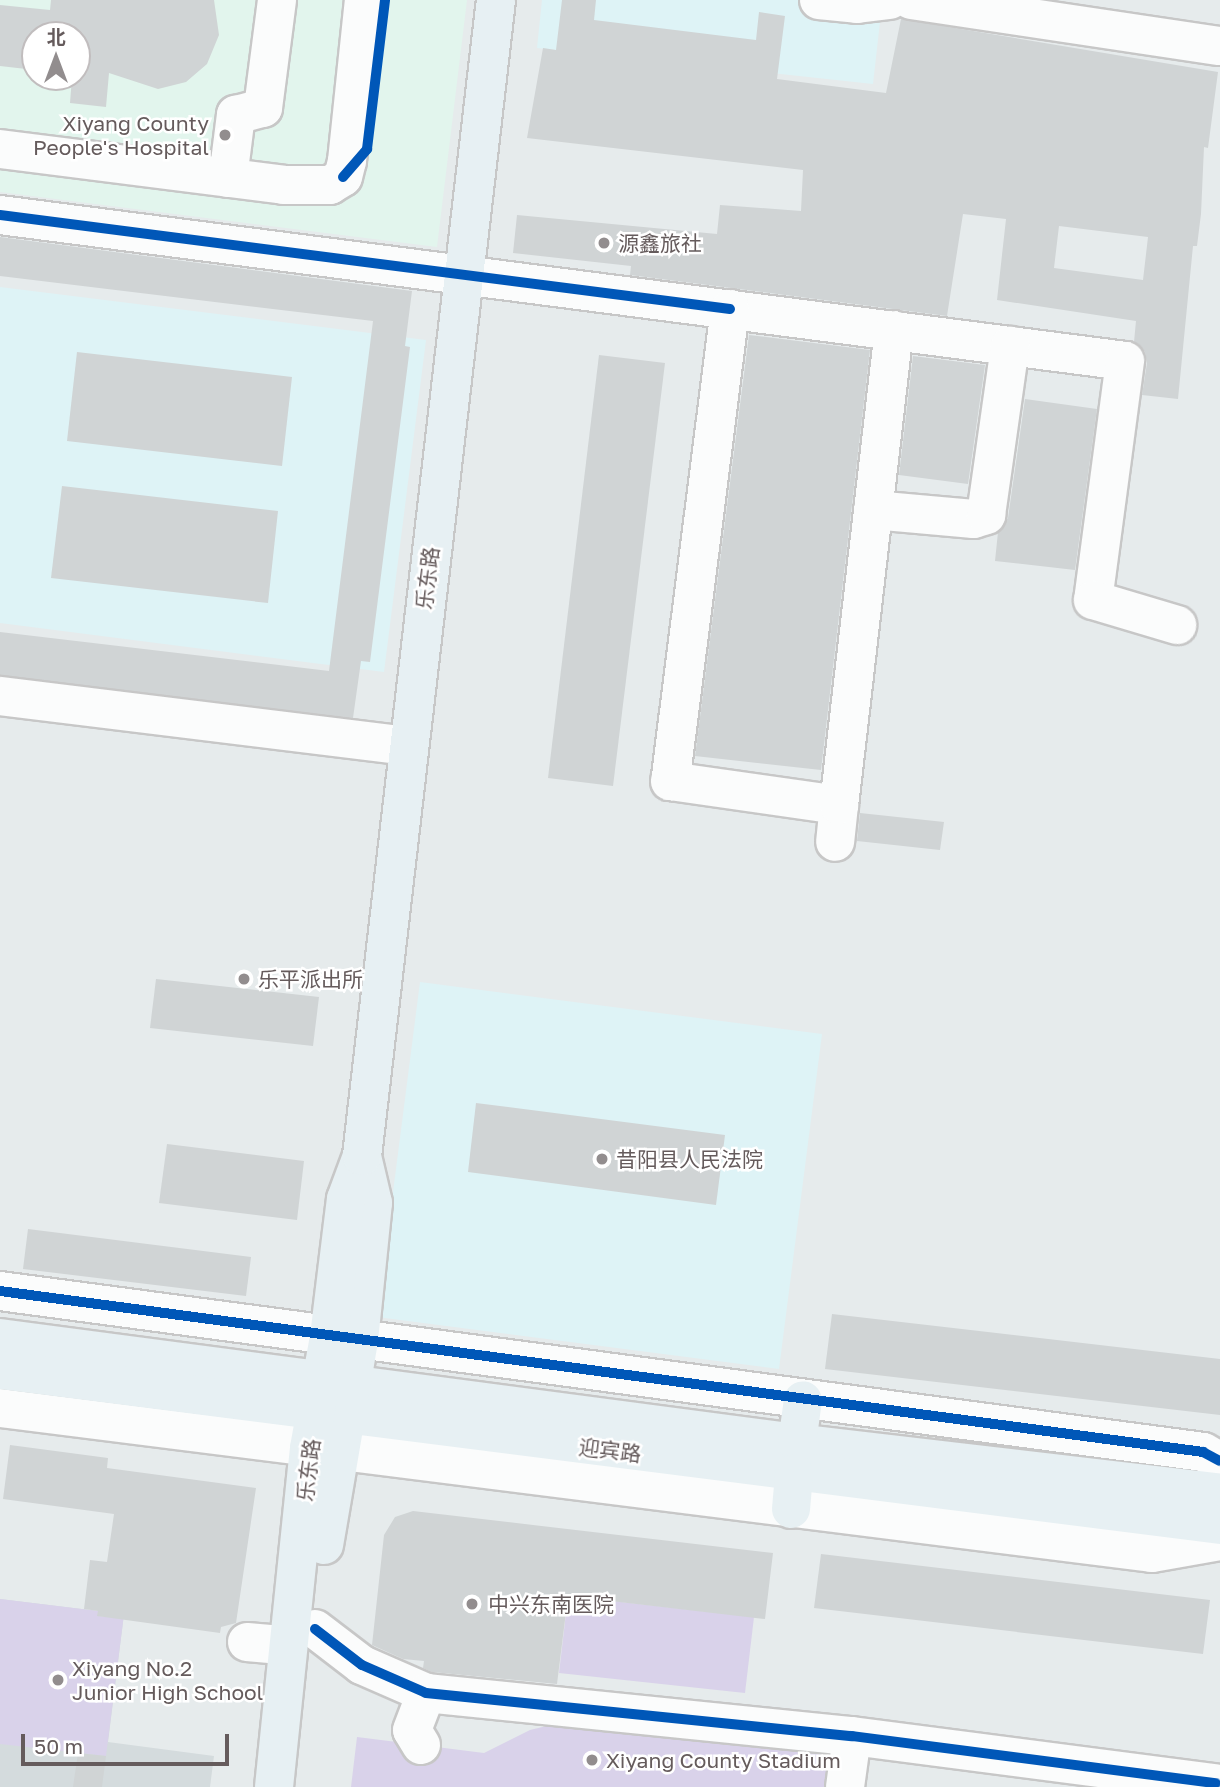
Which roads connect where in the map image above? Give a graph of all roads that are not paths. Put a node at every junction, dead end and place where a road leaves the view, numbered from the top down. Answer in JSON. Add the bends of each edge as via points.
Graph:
{"nodes":[{"id":1,"x":276,"y":0,"type":"edge"},
{"id":2,"x":364,"y":0,"type":"edge"},
{"id":3,"x":496,"y":0,"type":"edge"},
{"id":4,"x":818,"y":0,"type":"edge"},
{"id":5,"x":890,"y":0,"type":"edge"},
{"id":6,"x":911,"y":0,"type":"edge"},
{"id":7,"x":1220,"y":46,"type":"edge"},
{"id":8,"x":0,"y":149,"type":"edge"},
{"id":9,"x":228,"y":178,"type":"junction"},
{"id":10,"x":0,"y":215,"type":"edge"},
{"id":11,"x":464,"y":273,"type":"junction"},
{"id":12,"x":730,"y":309,"type":"junction"},
{"id":13,"x":894,"y":330,"type":"junction"},
{"id":14,"x":1010,"y":346,"type":"junction"},
{"id":15,"x":873,"y":510,"type":"junction"},
{"id":16,"x":1177,"y":625,"type":"dead end"},
{"id":17,"x":0,"y":696,"type":"edge"},
{"id":18,"x":406,"y":746,"type":"junction"},
{"id":19,"x":0,"y":1291,"type":"edge"},
{"id":20,"x":0,"y":1338,"type":"edge"},
{"id":21,"x":344,"y":1338,"type":"junction"},
{"id":22,"x":0,"y":1370,"type":"edge"},
{"id":23,"x":803,"y":1400,"type":"junction"},
{"id":24,"x":0,"y":1408,"type":"edge"},
{"id":25,"x":330,"y":1415,"type":"junction"},
{"id":26,"x":1220,"y":1461,"type":"edge"},
{"id":27,"x":794,"y":1475,"type":"junction"},
{"id":28,"x":1220,"y":1493,"type":"edge"},
{"id":29,"x":1220,"y":1525,"type":"edge"},
{"id":30,"x":1220,"y":1541,"type":"edge"},
{"id":31,"x":315,"y":1629,"type":"junction"},
{"id":32,"x":426,"y":1693,"type":"junction"},
{"id":33,"x":852,"y":1736,"type":"junction"},
{"id":34,"x":421,"y":1745,"type":"dead end"},
{"id":35,"x":1217,"y":1778,"type":"edge"},
{"id":36,"x":274,"y":1787,"type":"edge"},
{"id":37,"x":296,"y":1787,"type":"edge"},
{"id":38,"x":845,"y":1787,"type":"edge"}],
"edges":[{"from":1,"to":9,"type":"street","via":[[263,108],[236,115]]},
{"from":2,"to":9,"type":"street","via":[[343,177],[330,185]]},
{"from":3,"to":11,"type":"main road","name":"乐东路"},
{"from":4,"to":5,"type":"street","via":[[857,4]]},
{"from":6,"to":7,"type":"street"},
{"from":8,"to":9,"type":"street"},
{"from":10,"to":11,"type":"street"},
{"from":11,"to":12,"type":"street"},
{"from":11,"to":18,"type":"main road","name":"乐东路"},
{"from":12,"to":13,"type":"street"},
{"from":12,"to":15,"type":"street","via":[[670,781],[837,823]]},
{"from":13,"to":14,"type":"street"},
{"from":13,"to":15,"type":"street"},
{"from":14,"to":15,"type":"street","via":[[986,515],[974,519]]},
{"from":14,"to":16,"type":"street","via":[[1125,361],[1093,600]]},
{"from":17,"to":18,"type":"street"},
{"from":18,"to":21,"type":"main road","name":"乐东路","via":[[362,1156],[346,1199]]},
{"from":19,"to":21,"type":"street"},
{"from":20,"to":25,"type":"main road","name":"迎宾路"},
{"from":21,"to":23,"type":"street"},
{"from":21,"to":25,"type":"main road","name":"乐东路"},
{"from":22,"to":25,"type":"main road","name":"迎宾路"},
{"from":23,"to":26,"type":"street","via":[[1203,1452]]},
{"from":23,"to":27,"type":"main road"},
{"from":24,"to":25,"type":"street"},
{"from":25,"to":27,"type":"main road","name":"迎宾路"},
{"from":25,"to":27,"type":"street"},
{"from":25,"to":31,"type":"main road","name":"乐东路"},
{"from":25,"to":36,"type":"main road","name":"乐东路"},
{"from":27,"to":28,"type":"main road","name":"迎宾路"},
{"from":27,"to":29,"type":"main road","name":"迎宾路"},
{"from":27,"to":30,"type":"street","via":[[1152,1553]]},
{"from":31,"to":32,"type":"street","via":[[362,1665]]},
{"from":31,"to":37,"type":"main road","name":"乐东路"},
{"from":32,"to":33,"type":"street"},
{"from":32,"to":34,"type":"street","via":[[412,1730]]},
{"from":33,"to":35,"type":"street"},
{"from":33,"to":38,"type":"street"}]}
